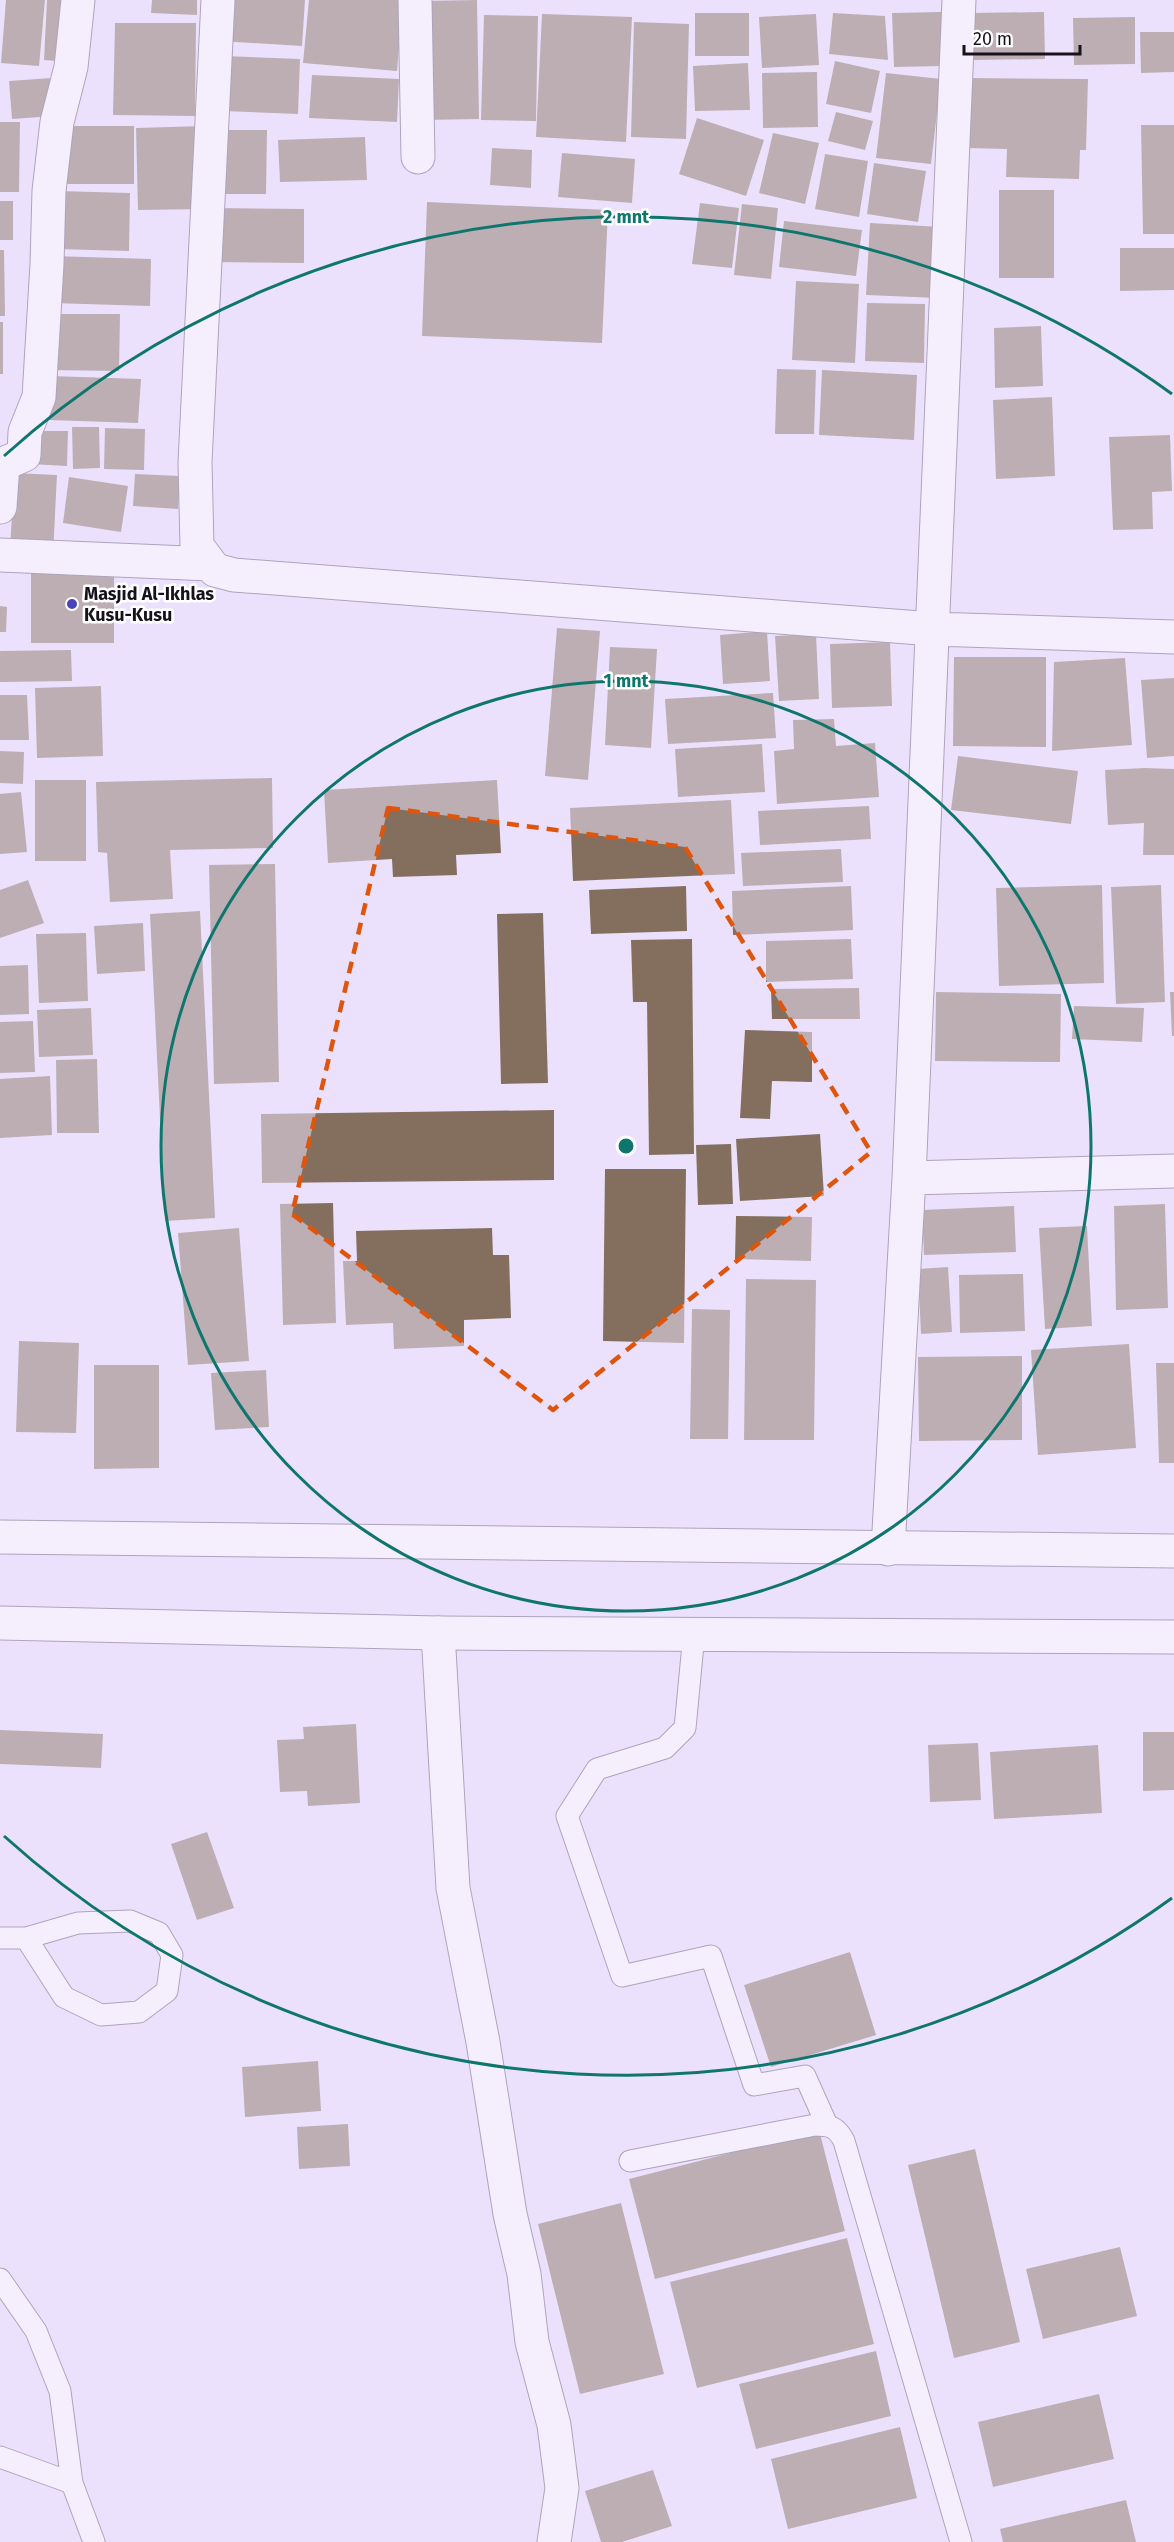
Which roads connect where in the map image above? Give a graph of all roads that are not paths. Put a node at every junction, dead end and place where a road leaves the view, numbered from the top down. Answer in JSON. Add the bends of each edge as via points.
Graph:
{"nodes":[{"id":1,"x":78,"y":0,"type":"edge"},
{"id":2,"x":218,"y":0,"type":"edge"},
{"id":3,"x":415,"y":0,"type":"edge"},
{"id":4,"x":959,"y":0,"type":"edge"},
{"id":5,"x":418,"y":157,"type":"dead end"},
{"id":6,"x":0,"y":507,"type":"edge"},
{"id":7,"x":0,"y":555,"type":"edge"},
{"id":8,"x":210,"y":564,"type":"junction"},
{"id":9,"x":933,"y":628,"type":"junction"},
{"id":10,"x":1174,"y":637,"type":"edge"},
{"id":11,"x":1174,"y":1171,"type":"edge"},
{"id":12,"x":909,"y":1178,"type":"junction"},
{"id":13,"x":0,"y":1537,"type":"edge"},
{"id":14,"x":888,"y":1549,"type":"junction"},
{"id":15,"x":1174,"y":1551,"type":"edge"},
{"id":16,"x":0,"y":1623,"type":"edge"},
{"id":17,"x":438,"y":1633,"type":"junction"},
{"id":18,"x":694,"y":1634,"type":"junction"},
{"id":19,"x":1174,"y":1637,"type":"edge"},
{"id":20,"x":0,"y":1938,"type":"edge"},
{"id":21,"x":26,"y":1938,"type":"junction"},
{"id":22,"x":827,"y":2125,"type":"junction"},
{"id":23,"x":630,"y":2161,"type":"dead end"},
{"id":24,"x":0,"y":2279,"type":"edge"},
{"id":25,"x":0,"y":2457,"type":"edge"},
{"id":26,"x":72,"y":2483,"type":"junction"},
{"id":27,"x":94,"y":2542,"type":"edge"},
{"id":28,"x":554,"y":2542,"type":"edge"},
{"id":29,"x":961,"y":2542,"type":"edge"}],
"edges":[{"from":1,"to":6,"type":"street","via":[[71,67],[57,122],[49,191],[39,397],[25,432],[24,455],[3,464]]},
{"from":2,"to":8,"type":"street","via":[[195,462],[197,546]]},
{"from":3,"to":5,"type":"street"},
{"from":4,"to":9,"type":"street"},
{"from":7,"to":8,"type":"street"},
{"from":8,"to":9,"type":"street","via":[[215,570],[234,575]]},
{"from":9,"to":10,"type":"street"},
{"from":9,"to":12,"type":"street"},
{"from":11,"to":12,"type":"street"},
{"from":12,"to":14,"type":"street"},
{"from":13,"to":14,"type":"street"},
{"from":14,"to":15,"type":"street"},
{"from":16,"to":17,"type":"street"},
{"from":17,"to":18,"type":"street"},
{"from":17,"to":28,"type":"street","via":[[453,1888],[524,2274],[532,2342],[554,2425],[562,2488]]},
{"from":18,"to":19,"type":"street"},
{"from":18,"to":22,"type":"lane","via":[[685,1728],[665,1748],[597,1769],[567,1816],[622,1976],[711,1956],[754,2085],[805,2076]]},
{"from":20,"to":21,"type":"lane"},
{"from":21,"to":21,"type":"lane","via":[[64,1997],[101,2015],[139,2012],[167,1992],[172,1954],[159,1933],[130,1921],[78,1923]]},
{"from":22,"to":23,"type":"lane"},
{"from":22,"to":29,"type":"lane","via":[[838,2130],[844,2140]]},
{"from":24,"to":26,"type":"lane","via":[[36,2331],[60,2391]]},
{"from":25,"to":26,"type":"lane"},
{"from":26,"to":27,"type":"lane"}]}
